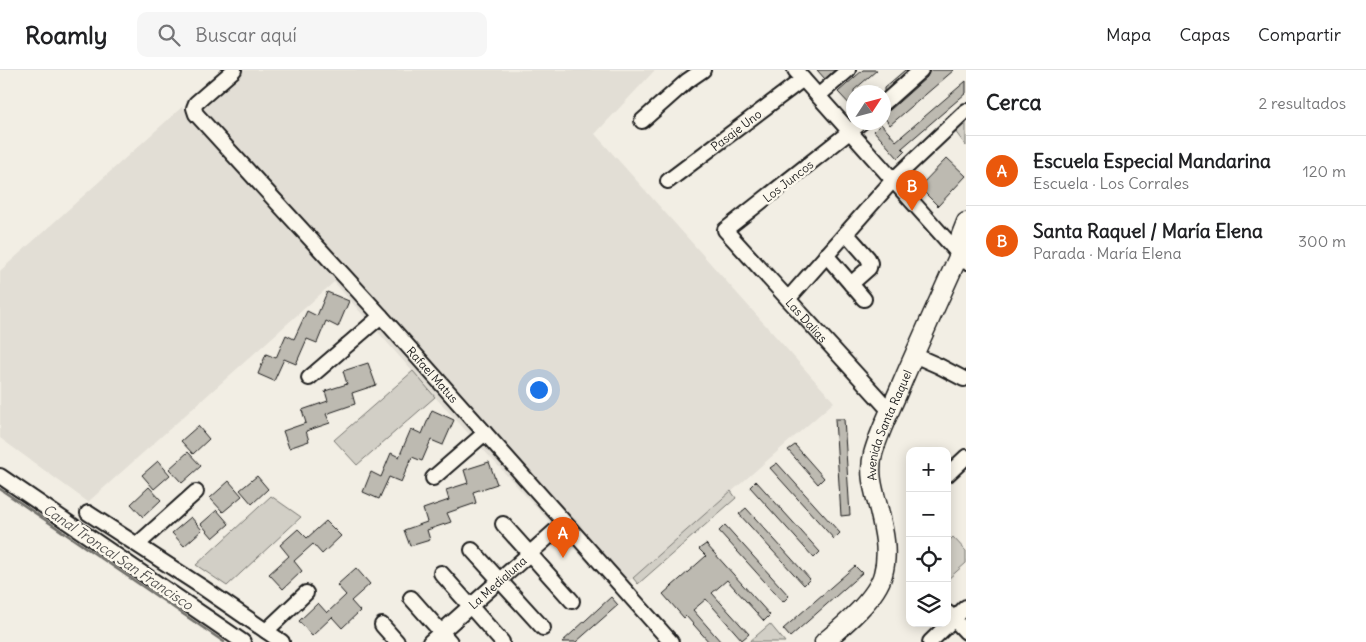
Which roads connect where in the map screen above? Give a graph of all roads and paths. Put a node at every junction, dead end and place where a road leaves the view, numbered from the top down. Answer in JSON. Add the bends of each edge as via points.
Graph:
{"nodes":[{"id":1,"x":234,"y":70,"type":"edge"},
{"id":2,"x":703,"y":70,"type":"edge"},
{"id":3,"x":848,"y":70,"type":"edge"},
{"id":4,"x":921,"y":70,"type":"edge"},
{"id":5,"x":799,"y":74,"type":"edge"},
{"id":6,"x":818,"y":96,"type":"junction"},
{"id":7,"x":891,"y":97,"type":"edge"},
{"id":8,"x":966,"y":111,"type":"edge"},
{"id":9,"x":642,"y":121,"type":"dead end"},
{"id":10,"x":851,"y":132,"type":"junction"},
{"id":11,"x":893,"y":180,"type":"junction"},
{"id":12,"x":668,"y":181,"type":"dead end"},
{"id":13,"x":966,"y":222,"type":"edge"},
{"id":14,"x":725,"y":230,"type":"joint"},
{"id":15,"x":846,"y":233,"type":"junction"},
{"id":16,"x":826,"y":255,"type":"junction"},
{"id":17,"x":964,"y":256,"type":"edge"},
{"id":18,"x":851,"y":284,"type":"junction"},
{"id":19,"x":788,"y":299,"type":"junction"},
{"id":20,"x":864,"y":299,"type":"dead end"},
{"id":21,"x":381,"y":316,"type":"junction"},
{"id":22,"x":914,"y":355,"type":"junction"},
{"id":23,"x":309,"y":378,"type":"dead end"},
{"id":24,"x":964,"y":379,"type":"dead end"},
{"id":25,"x":890,"y":411,"type":"junction"},
{"id":26,"x":485,"y":433,"type":"junction"},
{"id":27,"x":966,"y":457,"type":"edge"},
{"id":28,"x":951,"y":471,"type":"edge"},
{"id":29,"x":0,"y":476,"type":"edge"},
{"id":30,"x":433,"y":478,"type":"dead end"},
{"id":31,"x":196,"y":492,"type":"dead end"},
{"id":32,"x":88,"y":513,"type":"dead end"},
{"id":33,"x":564,"y":523,"type":"junction"},
{"id":34,"x":503,"y":524,"type":"dead end"},
{"id":35,"x":138,"y":544,"type":"junction"},
{"id":36,"x":472,"y":550,"type":"dead end"},
{"id":37,"x":530,"y":554,"type":"junction"},
{"id":38,"x":440,"y":573,"type":"dead end"},
{"id":39,"x":500,"y":580,"type":"junction"},
{"id":40,"x":306,"y":593,"type":"dead end"},
{"id":41,"x":411,"y":598,"type":"dead end"},
{"id":42,"x":572,"y":601,"type":"dead end"},
{"id":43,"x":470,"y":606,"type":"junction"},
{"id":44,"x":966,"y":607,"type":"edge"},
{"id":45,"x":951,"y":614,"type":"edge"},
{"id":46,"x":951,"y":616,"type":"edge"},
{"id":47,"x":382,"y":625,"type":"dead end"},
{"id":48,"x":941,"y":627,"type":"edge"},
{"id":49,"x":543,"y":628,"type":"dead end"},
{"id":50,"x":266,"y":631,"type":"junction"},
{"id":51,"x":966,"y":632,"type":"edge"},
{"id":52,"x":445,"y":637,"type":"edge"},
{"id":53,"x":243,"y":642,"type":"edge"},
{"id":54,"x":282,"y":642,"type":"edge"},
{"id":55,"x":397,"y":642,"type":"edge"},
{"id":56,"x":430,"y":642,"type":"edge"},
{"id":57,"x":502,"y":642,"type":"edge"},
{"id":58,"x":672,"y":642,"type":"edge"},
{"id":59,"x":824,"y":642,"type":"edge"},
{"id":60,"x":930,"y":642,"type":"edge"}],
"edges":[{"from":1,"to":21,"type":"street","name":"Rafael Matus","via":[[197,102],[196,114]]},
{"from":2,"to":9,"type":"street"},
{"from":3,"to":6,"type":"street"},
{"from":4,"to":7,"type":"street"},
{"from":5,"to":6,"type":"street"},
{"from":5,"to":12,"type":"street","name":"Pasaje Uno"},
{"from":6,"to":10,"type":"street"},
{"from":8,"to":11,"type":"street"},
{"from":10,"to":11,"type":"street"},
{"from":10,"to":14,"type":"street","name":"Los Juncos"},
{"from":11,"to":15,"type":"street"},
{"from":11,"to":17,"type":"street"},
{"from":13,"to":17,"type":"main road","name":"Avenida Santa Raquel","via":[[958,246]]},
{"from":14,"to":19,"type":"street","name":"Las Dalias"},
{"from":15,"to":16,"type":"street"},
{"from":15,"to":18,"type":"street","via":[[870,263],[869,268]]},
{"from":16,"to":18,"type":"street"},
{"from":16,"to":19,"type":"street"},
{"from":17,"to":22,"type":"main road","name":"Avenida Santa Raquel"},
{"from":18,"to":20,"type":"street"},
{"from":19,"to":25,"type":"street","name":"Las Dalias"},
{"from":21,"to":23,"type":"street"},
{"from":21,"to":26,"type":"street","name":"Rafael Matus"},
{"from":22,"to":24,"type":"street"},
{"from":22,"to":25,"type":"main road","name":"Avenida Santa Raquel"},
{"from":25,"to":59,"type":"main road","name":"Avenida Santa Raquel","via":[[871,465],[886,543],[883,574],[866,602]]},
{"from":26,"to":30,"type":"street"},
{"from":26,"to":33,"type":"street","name":"Rafael Matus"},
{"from":27,"to":28,"type":"street"},
{"from":29,"to":53,"type":"street"},
{"from":31,"to":35,"type":"street"},
{"from":32,"to":35,"type":"street"},
{"from":33,"to":37,"type":"street","name":"La Medialuna"},
{"from":33,"to":58,"type":"street","name":"Rafael Matus"},
{"from":34,"to":37,"type":"street"},
{"from":35,"to":50,"type":"street"},
{"from":36,"to":39,"type":"street"},
{"from":37,"to":39,"type":"street","name":"La Medialuna"},
{"from":37,"to":42,"type":"street"},
{"from":38,"to":43,"type":"street"},
{"from":39,"to":43,"type":"street","name":"La Medialuna"},
{"from":39,"to":49,"type":"street"},
{"from":40,"to":50,"type":"street"},
{"from":41,"to":52,"type":"street"},
{"from":43,"to":52,"type":"street","name":"La Medialuna"},
{"from":43,"to":57,"type":"street"},
{"from":44,"to":45,"type":"street"},
{"from":46,"to":51,"type":"street"},
{"from":47,"to":55,"type":"street"},
{"from":48,"to":60,"type":"street"},
{"from":50,"to":54,"type":"street"},
{"from":52,"to":56,"type":"street","name":"La Medialuna"}]}
